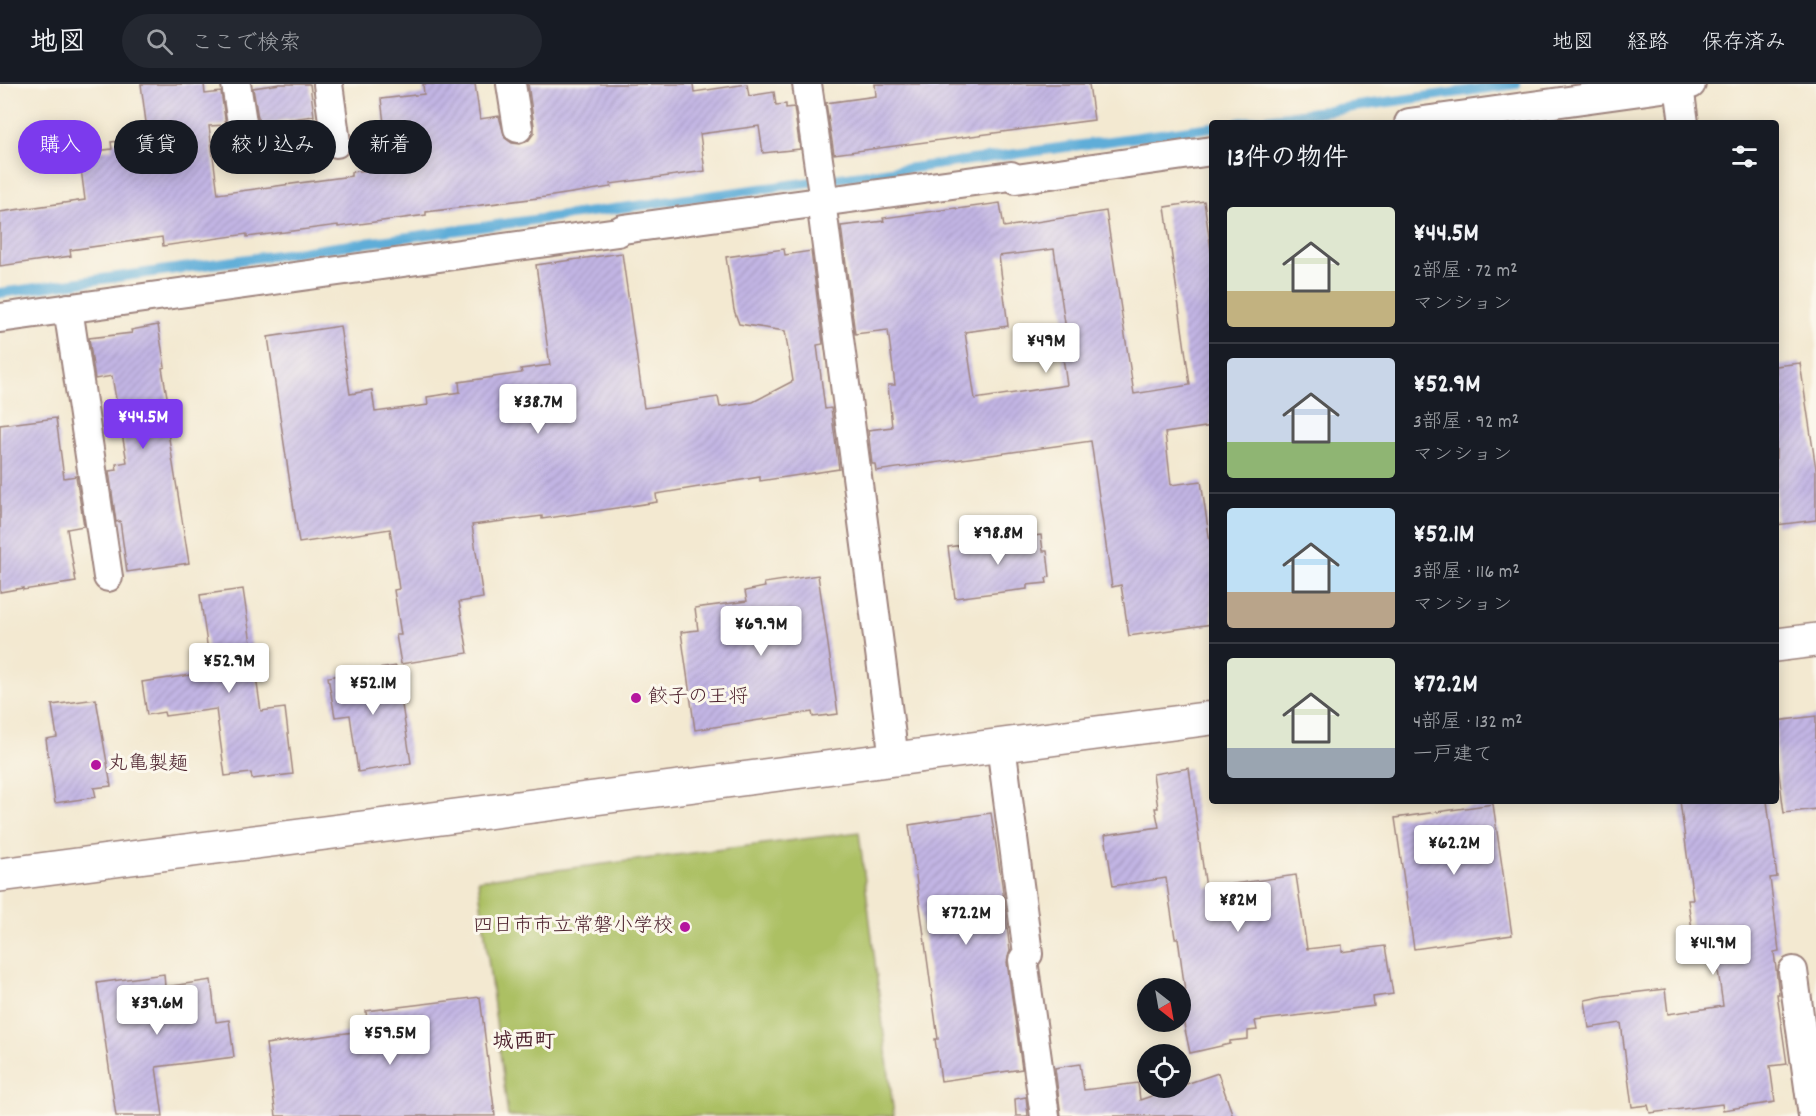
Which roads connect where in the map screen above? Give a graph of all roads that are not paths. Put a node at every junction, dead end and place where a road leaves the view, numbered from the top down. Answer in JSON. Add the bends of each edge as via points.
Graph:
{"nodes":[{"id":1,"x":236,"y":84,"type":"edge"},
{"id":2,"x":328,"y":84,"type":"edge"},
{"id":3,"x":511,"y":84,"type":"edge"},
{"id":4,"x":807,"y":84,"type":"edge"},
{"id":5,"x":1685,"y":85,"type":"edge"},
{"id":6,"x":1590,"y":111,"type":"edge"},
{"id":7,"x":1495,"y":117,"type":"edge"},
{"id":8,"x":242,"y":120,"type":"edge"},
{"id":9,"x":333,"y":120,"type":"edge"},
{"id":10,"x":1452,"y":120,"type":"edge"},
{"id":11,"x":1684,"y":120,"type":"edge"},
{"id":12,"x":518,"y":128,"type":"dead end"},
{"id":13,"x":1209,"y":151,"type":"edge"},
{"id":14,"x":823,"y":200,"type":"junction"},
{"id":15,"x":68,"y":308,"type":"junction"},
{"id":16,"x":0,"y":318,"type":"edge"},
{"id":17,"x":108,"y":578,"type":"dead end"},
{"id":18,"x":1816,"y":640,"type":"edge"},
{"id":19,"x":1779,"y":645,"type":"edge"},
{"id":20,"x":1209,"y":718,"type":"edge"},
{"id":21,"x":1000,"y":745,"type":"junction"},
{"id":22,"x":894,"y":759,"type":"junction"},
{"id":23,"x":0,"y":875,"type":"edge"},
{"id":24,"x":1793,"y":971,"type":"dead end"},
{"id":25,"x":1045,"y":1116,"type":"edge"},
{"id":26,"x":1813,"y":1116,"type":"edge"}],
"edges":[{"from":1,"to":8,"type":"street"},
{"from":2,"to":9,"type":"street"},
{"from":3,"to":12,"type":"street"},
{"from":4,"to":14,"type":"street"},
{"from":5,"to":6,"type":"street"},
{"from":5,"to":11,"type":"street"},
{"from":6,"to":7,"type":"street"},
{"from":7,"to":10,"type":"street"},
{"from":13,"to":14,"type":"street","via":[[1016,179],[1011,176]]},
{"from":14,"to":15,"type":"street"},
{"from":14,"to":22,"type":"street"},
{"from":15,"to":16,"type":"street"},
{"from":15,"to":17,"type":"street"},
{"from":18,"to":19,"type":"street"},
{"from":20,"to":21,"type":"street"},
{"from":21,"to":22,"type":"street"},
{"from":21,"to":25,"type":"street","via":[[1028,954],[1023,960]]},
{"from":22,"to":23,"type":"street"},
{"from":24,"to":26,"type":"street"}]}
